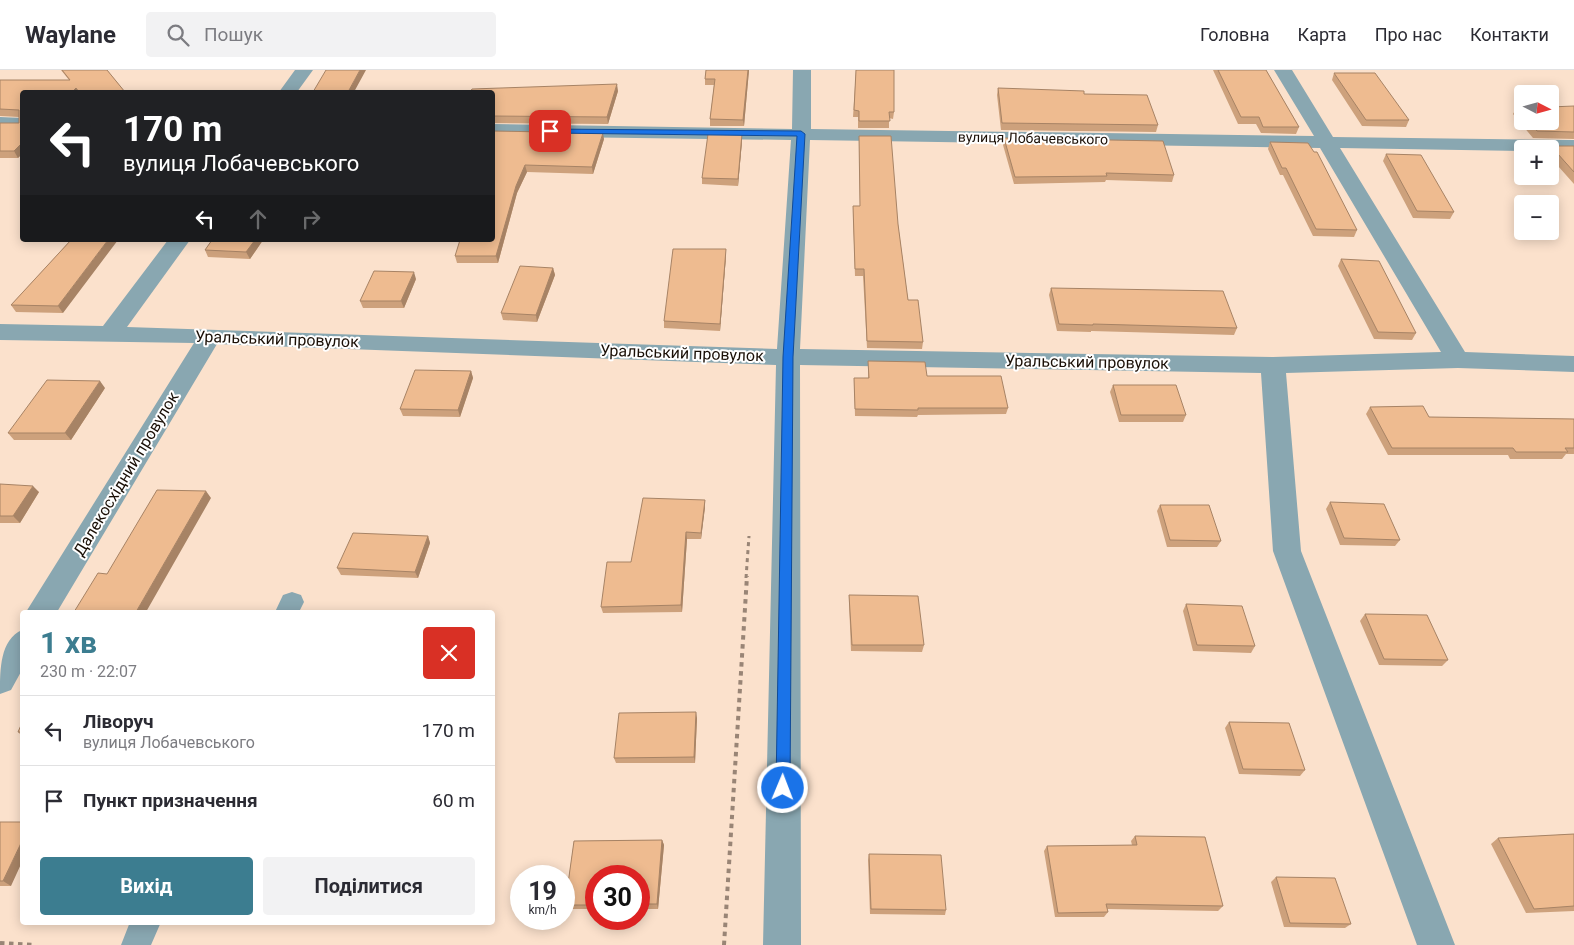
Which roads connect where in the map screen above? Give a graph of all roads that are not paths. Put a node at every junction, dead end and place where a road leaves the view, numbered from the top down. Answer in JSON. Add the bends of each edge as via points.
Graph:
{"nodes":[{"id":1,"x":304,"y":70,"type":"edge"},
{"id":2,"x":802,"y":70,"type":"edge"},
{"id":3,"x":1283,"y":70,"type":"edge"},
{"id":4,"x":289,"y":90,"type":"edge"},
{"id":5,"x":0,"y":123,"type":"edge"},
{"id":6,"x":20,"y":123,"type":"edge"},
{"id":7,"x":495,"y":130,"type":"edge"},
{"id":8,"x":801,"y":134,"type":"junction"},
{"id":9,"x":1329,"y":143,"type":"junction"},
{"id":10,"x":1574,"y":146,"type":"edge"},
{"id":11,"x":178,"y":242,"type":"edge"},
{"id":12,"x":0,"y":332,"type":"edge"},
{"id":13,"x":109,"y":335,"type":"junction"},
{"id":14,"x":210,"y":336,"type":"junction"},
{"id":15,"x":788,"y":357,"type":"junction"},
{"id":16,"x":1458,"y":360,"type":"junction"},
{"id":17,"x":1574,"y":364,"type":"edge"},
{"id":18,"x":1273,"y":365,"type":"junction"},
{"id":19,"x":42,"y":610,"type":"edge"},
{"id":20,"x":20,"y":646,"type":"edge"},
{"id":21,"x":0,"y":680,"type":"edge"},
{"id":22,"x":145,"y":925,"type":"edge"},
{"id":23,"x":136,"y":945,"type":"edge"},
{"id":24,"x":782,"y":945,"type":"edge"},
{"id":25,"x":1436,"y":945,"type":"edge"}],
"edges":[{"from":1,"to":4,"type":"street"},
{"from":2,"to":8,"type":"street"},
{"from":3,"to":9,"type":"street"},
{"from":5,"to":6,"type":"street"},
{"from":7,"to":8,"type":"street","name":"вулиця Лобачевського"},
{"from":8,"to":9,"type":"street","name":"вулиця Лобачевського"},
{"from":8,"to":15,"type":"street"},
{"from":9,"to":10,"type":"street","name":"вулиця Лобачевського"},
{"from":9,"to":16,"type":"street"},
{"from":11,"to":13,"type":"street"},
{"from":12,"to":13,"type":"street","name":"Уральський провулок"},
{"from":13,"to":14,"type":"street","name":"Уральський провулок"},
{"from":14,"to":15,"type":"street","name":"Уральський провулок"},
{"from":14,"to":19,"type":"street","name":"Далекосхідний провулок"},
{"from":15,"to":18,"type":"street","name":"Уральський провулок"},
{"from":15,"to":24,"type":"street"},
{"from":16,"to":17,"type":"street","name":"Уральський провулок"},
{"from":16,"to":18,"type":"street","name":"Уральський провулок"},
{"from":18,"to":25,"type":"street","via":[[1287,551]]},
{"from":20,"to":21,"type":"street"},
{"from":22,"to":23,"type":"lane"}]}
